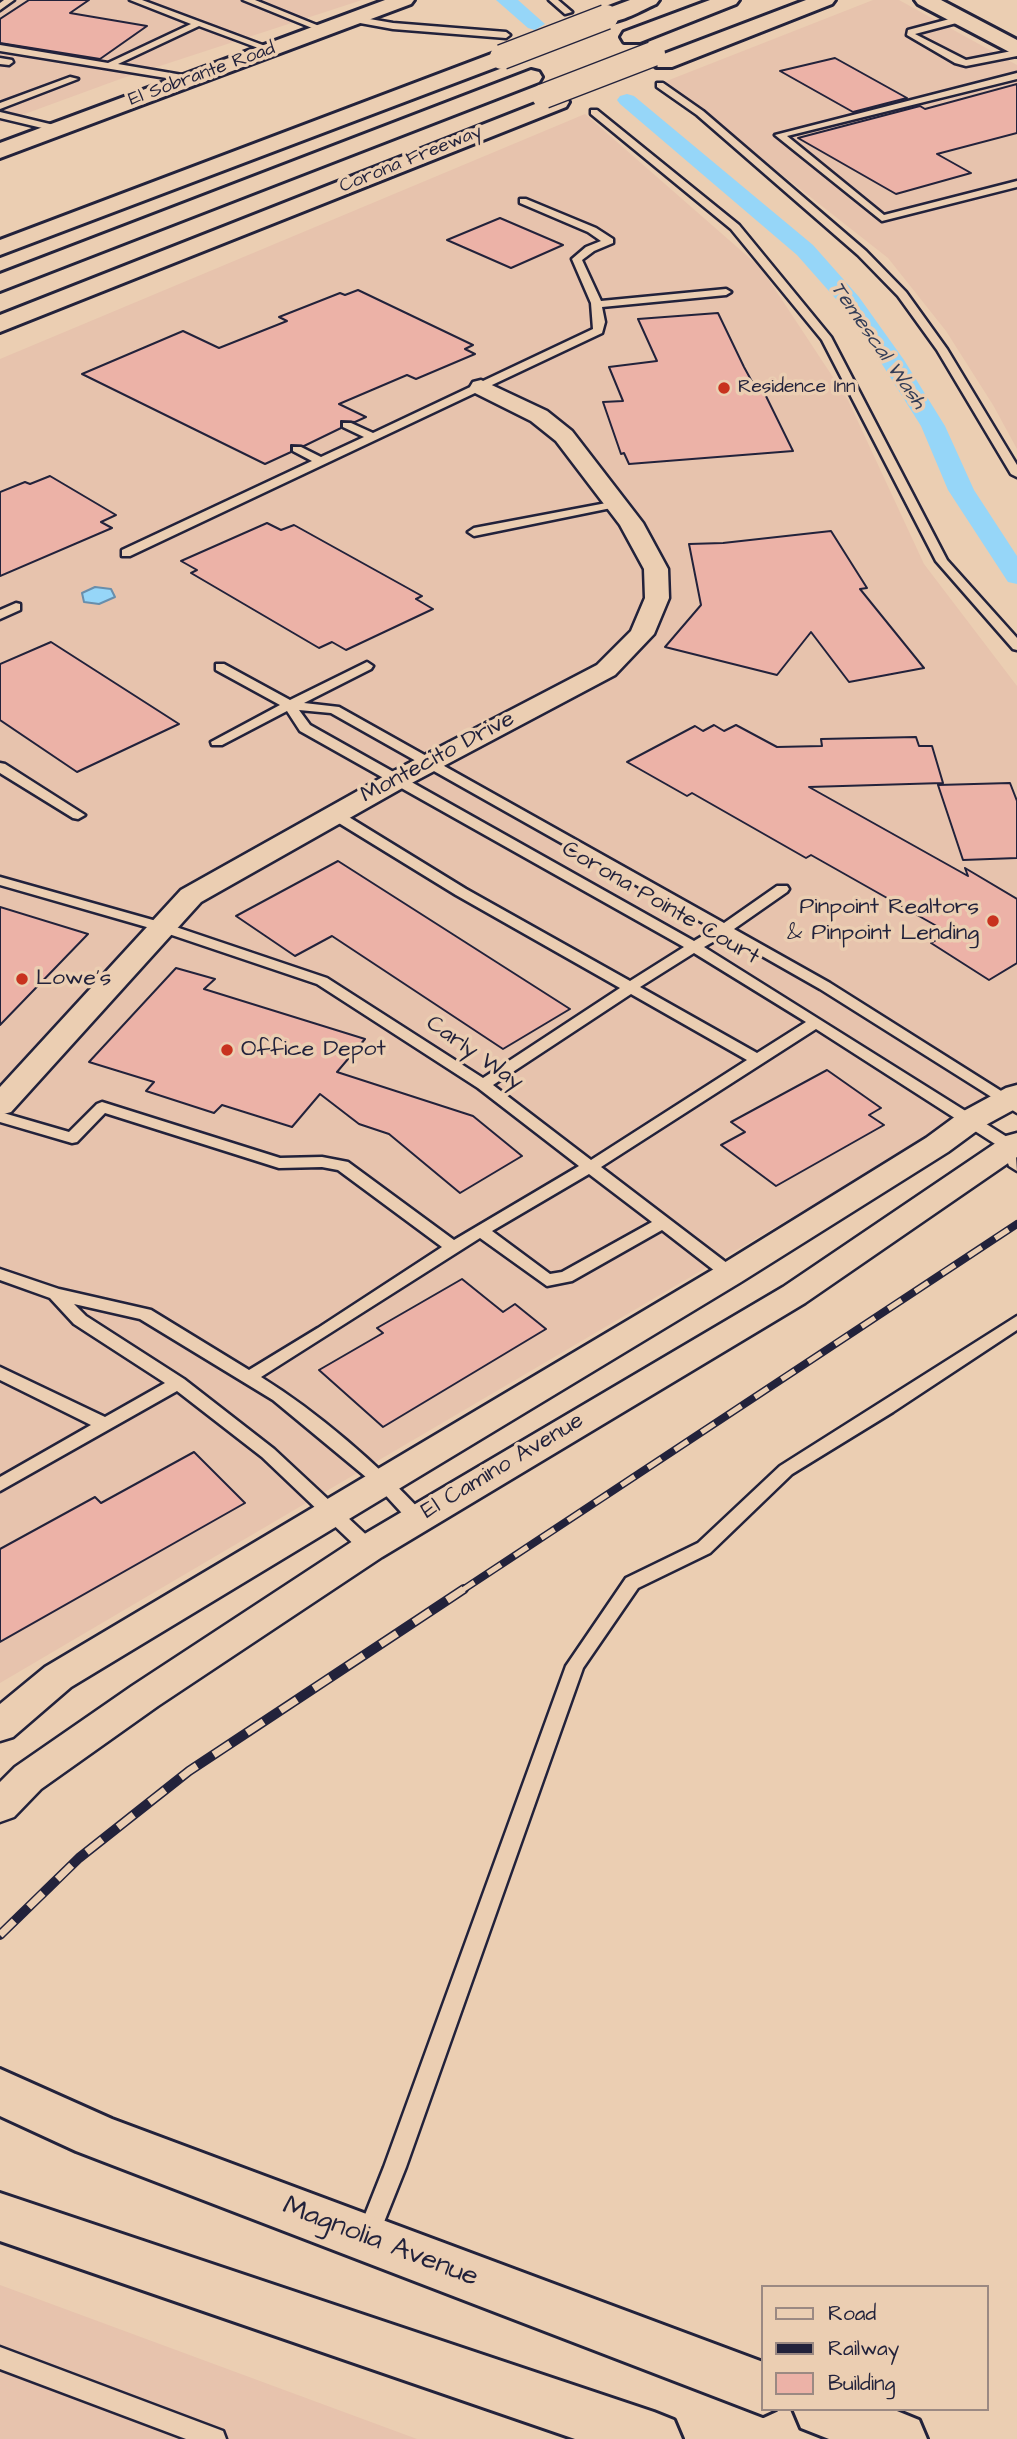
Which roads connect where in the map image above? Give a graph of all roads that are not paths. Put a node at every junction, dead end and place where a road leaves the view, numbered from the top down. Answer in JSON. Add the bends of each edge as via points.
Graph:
{"nodes":[{"id":1,"x":10,"y":0,"type":"edge"},
{"id":2,"x":134,"y":0,"type":"edge"},
{"id":3,"x":247,"y":0,"type":"edge"},
{"id":4,"x":553,"y":0,"type":"edge"},
{"id":5,"x":649,"y":0,"type":"edge"},
{"id":6,"x":695,"y":0,"type":"edge"},
{"id":7,"x":791,"y":0,"type":"edge"},
{"id":8,"x":825,"y":0,"type":"edge"},
{"id":9,"x":925,"y":0,"type":"edge"},
{"id":10,"x":388,"y":3,"type":"edge"},
{"id":11,"x":737,"y":3,"type":"edge"},
{"id":12,"x":0,"y":7,"type":"edge"},
{"id":13,"x":962,"y":10,"type":"edge"},
{"id":14,"x":568,"y":12,"type":"dead end"},
{"id":15,"x":352,"y":19,"type":"junction"},
{"id":16,"x":199,"y":23,"type":"junction"},
{"id":17,"x":1017,"y":28,"type":"edge"},
{"id":18,"x":325,"y":30,"type":"junction"},
{"id":19,"x":636,"y":41,"type":"junction"},
{"id":20,"x":607,"y":47,"type":"dead end"},
{"id":21,"x":0,"y":48,"type":"edge"},
{"id":22,"x":272,"y":50,"type":"junction"},
{"id":23,"x":1017,"y":51,"type":"edge"},
{"id":24,"x":109,"y":66,"type":"junction"},
{"id":25,"x":532,"y":73,"type":"junction"},
{"id":26,"x":1017,"y":76,"type":"edge"},
{"id":27,"x":73,"y":79,"type":"dead end"},
{"id":28,"x":191,"y":79,"type":"junction"},
{"id":29,"x":660,"y":85,"type":"dead end"},
{"id":30,"x":0,"y":106,"type":"edge"},
{"id":31,"x":594,"y":112,"type":"dead end"},
{"id":32,"x":0,"y":115,"type":"edge"},
{"id":33,"x":59,"y":129,"type":"junction"},
{"id":34,"x":0,"y":151,"type":"edge"},
{"id":35,"x":1017,"y":184,"type":"edge"},
{"id":36,"x":523,"y":201,"type":"dead end"},
{"id":37,"x":0,"y":248,"type":"edge"},
{"id":38,"x":0,"y":272,"type":"edge"},
{"id":39,"x":0,"y":284,"type":"edge"},
{"id":40,"x":726,"y":292,"type":"dead end"},
{"id":41,"x":0,"y":295,"type":"edge"},
{"id":42,"x":597,"y":304,"type":"junction"},
{"id":43,"x":0,"y":306,"type":"edge"},
{"id":44,"x":0,"y":324,"type":"edge"},
{"id":45,"x":481,"y":387,"type":"junction"},
{"id":46,"x":347,"y":425,"type":"dead end"},
{"id":47,"x":373,"y":438,"type":"junction"},
{"id":48,"x":297,"y":449,"type":"dead end"},
{"id":49,"x":321,"y":462,"type":"junction"},
{"id":50,"x":1017,"y":474,"type":"edge"},
{"id":51,"x":617,"y":504,"type":"junction"},
{"id":52,"x":474,"y":532,"type":"dead end"},
{"id":53,"x":126,"y":553,"type":"dead end"},
{"id":54,"x":16,"y":607,"type":"dead end"},
{"id":55,"x":0,"y":615,"type":"edge"},
{"id":56,"x":1017,"y":646,"type":"edge"},
{"id":57,"x":367,"y":666,"type":"dead end"},
{"id":58,"x":220,"y":667,"type":"dead end"},
{"id":59,"x":289,"y":705,"type":"junction"},
{"id":60,"x":217,"y":742,"type":"dead end"},
{"id":61,"x":429,"y":762,"type":"junction"},
{"id":62,"x":0,"y":767,"type":"edge"},
{"id":63,"x":397,"y":780,"type":"junction"},
{"id":64,"x":334,"y":814,"type":"junction"},
{"id":65,"x":78,"y":815,"type":"dead end"},
{"id":66,"x":0,"y":881,"type":"edge"},
{"id":67,"x":782,"y":888,"type":"dead end"},
{"id":68,"x":162,"y":927,"type":"junction"},
{"id":69,"x":725,"y":929,"type":"junction"},
{"id":70,"x":695,"y":948,"type":"junction"},
{"id":71,"x":628,"y":988,"type":"junction"},
{"id":72,"x":816,"y":1022,"type":"junction"},
{"id":73,"x":759,"y":1060,"type":"junction"},
{"id":74,"x":483,"y":1084,"type":"junction"},
{"id":75,"x":1013,"y":1101,"type":"edge"},
{"id":76,"x":0,"y":1105,"type":"edge"},
{"id":77,"x":0,"y":1117,"type":"edge"},
{"id":78,"x":971,"y":1120,"type":"junction"},
{"id":79,"x":1015,"y":1152,"type":"edge"},
{"id":80,"x":590,"y":1167,"type":"junction"},
{"id":81,"x":662,"y":1223,"type":"junction"},
{"id":82,"x":479,"y":1230,"type":"junction"},
{"id":83,"x":453,"y":1247,"type":"junction"},
{"id":84,"x":0,"y":1274,"type":"edge"},
{"id":85,"x":730,"y":1274,"type":"junction"},
{"id":86,"x":56,"y":1294,"type":"junction"},
{"id":87,"x":1017,"y":1322,"type":"edge"},
{"id":88,"x":0,"y":1373,"type":"edge"},
{"id":89,"x":251,"y":1377,"type":"junction"},
{"id":90,"x":178,"y":1383,"type":"junction"},
{"id":91,"x":106,"y":1425,"type":"junction"},
{"id":92,"x":384,"y":1483,"type":"junction"},
{"id":93,"x":0,"y":1485,"type":"edge"},
{"id":94,"x":333,"y":1514,"type":"junction"},
{"id":95,"x":417,"y":1517,"type":"junction"},
{"id":96,"x":369,"y":1548,"type":"junction"},
{"id":97,"x":0,"y":1726,"type":"edge"},
{"id":98,"x":0,"y":1806,"type":"edge"},
{"id":99,"x":0,"y":2092,"type":"edge"},
{"id":100,"x":0,"y":2217,"type":"edge"},
{"id":101,"x":367,"y":2238,"type":"junction"},
{"id":102,"x":0,"y":2357,"type":"edge"},
{"id":103,"x":762,"y":2388,"type":"edge"},
{"id":104,"x":826,"y":2411,"type":"edge"},
{"id":105,"x":215,"y":2439,"type":"edge"},
{"id":106,"x":654,"y":2439,"type":"edge"},
{"id":107,"x":899,"y":2439,"type":"edge"}],
"edges":[{"from":1,"to":12,"type":"lane"},
{"from":2,"to":16,"type":"lane"},
{"from":3,"to":18,"type":"lane"},
{"from":4,"to":14,"type":"lane"},
{"from":5,"to":19,"type":"main road","name":"Corona Freeway"},
{"from":6,"to":19,"type":"main road"},
{"from":7,"to":19,"type":"main road"},
{"from":8,"to":19,"type":"main road","name":"Corona Freeway"},
{"from":9,"to":13,"type":"main road"},
{"from":10,"to":15,"type":"main road","name":"El Sobrante Road"},
{"from":11,"to":19,"type":"main road"},
{"from":13,"to":17,"type":"main road"},
{"from":13,"to":23,"type":"main road"},
{"from":13,"to":23,"type":"lane","via":[[911,35],[966,63]]},
{"from":15,"to":18,"type":"main road","name":"El Sobrante Road"},
{"from":15,"to":25,"type":"lane","via":[[393,26]]},
{"from":16,"to":22,"type":"lane"},
{"from":16,"to":24,"type":"lane"},
{"from":18,"to":22,"type":"main road","name":"El Sobrante Road"},
{"from":19,"to":20,"type":"main road"},
{"from":19,"to":25,"type":"main road","name":"Corona Freeway"},
{"from":19,"to":25,"type":"main road"},
{"from":21,"to":24,"type":"lane"},
{"from":22,"to":28,"type":"main road","name":"El Sobrante Road"},
{"from":24,"to":28,"type":"lane"},
{"from":25,"to":37,"type":"main road","name":"Corona Freeway"},
{"from":25,"to":38,"type":"main road"},
{"from":25,"to":39,"type":"main road"},
{"from":25,"to":41,"type":"main road"},
{"from":25,"to":43,"type":"main road"},
{"from":25,"to":44,"type":"main road","name":"Corona Freeway"},
{"from":26,"to":35,"type":"lane","via":[[780,135],[882,218]]},
{"from":27,"to":30,"type":"lane"},
{"from":28,"to":33,"type":"main road","name":"El Sobrante Road"},
{"from":29,"to":50,"type":"lane","via":[[700,113],[902,294],[942,349]]},
{"from":31,"to":56,"type":"lane","via":[[735,227],[827,339],[942,561]]},
{"from":32,"to":33,"type":"lane"},
{"from":33,"to":34,"type":"main road","name":"El Sobrante Road"},
{"from":36,"to":42,"type":"lane","via":[[609,241],[576,259]]},
{"from":40,"to":42,"type":"lane"},
{"from":42,"to":45,"type":"lane","via":[[598,331]]},
{"from":45,"to":47,"type":"lane"},
{"from":45,"to":51,"type":"street","name":"Montecito Drive","via":[[539,416],[564,436]]},
{"from":46,"to":47,"type":"lane"},
{"from":47,"to":49,"type":"lane"},
{"from":48,"to":49,"type":"lane"},
{"from":49,"to":53,"type":"lane"},
{"from":51,"to":52,"type":"lane"},
{"from":51,"to":61,"type":"street","name":"Montecito Drive","via":[[656,569],[657,598],[642,634],[606,670]]},
{"from":54,"to":55,"type":"lane"},
{"from":57,"to":59,"type":"lane"},
{"from":58,"to":59,"type":"lane"},
{"from":59,"to":60,"type":"lane"},
{"from":59,"to":61,"type":"lane","name":"Corona Pointe Court","via":[[334,710]]},
{"from":59,"to":63,"type":"lane","name":"Corona Pointe Court","via":[[305,728]]},
{"from":61,"to":63,"type":"street","name":"Montecito Drive"},
{"from":61,"to":69,"type":"lane","name":"Corona Pointe Court"},
{"from":62,"to":65,"type":"lane"},
{"from":63,"to":64,"type":"street","name":"Montecito Drive"},
{"from":63,"to":70,"type":"lane","name":"Corona Pointe Court"},
{"from":64,"to":68,"type":"street","name":"Montecito Drive","via":[[191,897]]},
{"from":64,"to":71,"type":"lane"},
{"from":66,"to":68,"type":"lane","name":"Carly Way"},
{"from":67,"to":69,"type":"lane"},
{"from":68,"to":74,"type":"lane","name":"Carly Way","via":[[322,981]]},
{"from":68,"to":76,"type":"street","name":"Montecito Drive"},
{"from":69,"to":70,"type":"lane"},
{"from":69,"to":75,"type":"lane","name":"Corona Pointe Court"},
{"from":70,"to":71,"type":"lane"},
{"from":70,"to":72,"type":"lane","name":"Corona Pointe Court"},
{"from":71,"to":73,"type":"lane"},
{"from":71,"to":74,"type":"lane"},
{"from":72,"to":73,"type":"lane"},
{"from":72,"to":78,"type":"lane","name":"Corona Pointe Court"},
{"from":73,"to":80,"type":"lane"},
{"from":74,"to":80,"type":"lane","name":"Carly Way"},
{"from":75,"to":78,"type":"street"},
{"from":77,"to":83,"type":"lane","via":[[72,1138],[102,1107],[279,1163],[343,1166]]},
{"from":78,"to":79,"type":"lane","name":"Corona Pointe Court"},
{"from":78,"to":85,"type":"street"},
{"from":79,"to":95,"type":"street","name":"El Camino Avenue","via":[[794,1295]]},
{"from":80,"to":81,"type":"lane","name":"Carly Way"},
{"from":80,"to":82,"type":"lane"},
{"from":81,"to":82,"type":"lane","via":[[566,1277],[547,1280]]},
{"from":81,"to":85,"type":"lane","name":"Carly Way"},
{"from":82,"to":83,"type":"lane"},
{"from":83,"to":89,"type":"lane"},
{"from":84,"to":86,"type":"lane"},
{"from":85,"to":92,"type":"street"},
{"from":86,"to":89,"type":"lane","via":[[145,1314]]},
{"from":86,"to":90,"type":"lane","via":[[80,1320]]},
{"from":87,"to":101,"type":"lane","via":[[786,1470],[704,1548],[632,1583],[575,1666]]},
{"from":88,"to":91,"type":"lane"},
{"from":89,"to":92,"type":"lane"},
{"from":90,"to":91,"type":"lane"},
{"from":90,"to":94,"type":"lane","via":[[268,1453]]},
{"from":91,"to":93,"type":"lane"},
{"from":92,"to":94,"type":"street"},
{"from":92,"to":95,"type":"lane"},
{"from":94,"to":96,"type":"lane"},
{"from":94,"to":97,"type":"street","via":[[58,1677]]},
{"from":95,"to":96,"type":"street","name":"El Camino Avenue"},
{"from":96,"to":98,"type":"street","name":"El Camino Avenue","via":[[145,1696],[28,1778]]},
{"from":99,"to":101,"type":"main road","name":"Magnolia Avenue","via":[[94,2135]]},
{"from":100,"to":106,"type":"main road"},
{"from":101,"to":103,"type":"main road","name":"Magnolia Avenue"},
{"from":102,"to":105,"type":"lane"},
{"from":104,"to":107,"type":"main road"}]}
